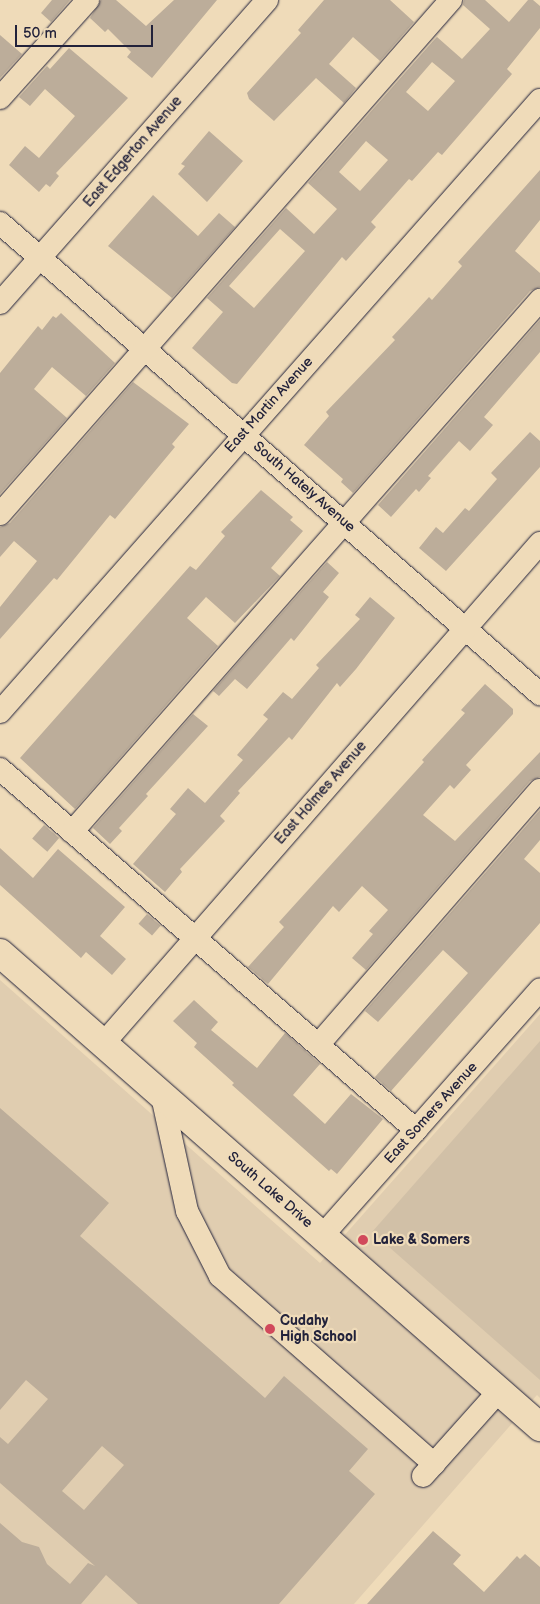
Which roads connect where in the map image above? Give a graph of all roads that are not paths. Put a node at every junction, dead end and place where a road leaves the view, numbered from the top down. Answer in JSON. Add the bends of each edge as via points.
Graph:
{"nodes":[{"id":1,"x":88,"y":0,"type":"edge"},
{"id":2,"x":267,"y":0,"type":"edge"},
{"id":3,"x":451,"y":0,"type":"edge"},
{"id":4,"x":0,"y":98,"type":"edge"},
{"id":5,"x":540,"y":100,"type":"edge"},
{"id":6,"x":0,"y":223,"type":"edge"},
{"id":7,"x":40,"y":257,"type":"junction"},
{"id":8,"x":540,"y":300,"type":"edge"},
{"id":9,"x":0,"y":303,"type":"edge"},
{"id":10,"x":147,"y":349,"type":"junction"},
{"id":11,"x":242,"y":434,"type":"junction"},
{"id":12,"x":0,"y":514,"type":"edge"},
{"id":13,"x":345,"y":522,"type":"junction"},
{"id":14,"x":540,"y":543,"type":"edge"},
{"id":15,"x":465,"y":628,"type":"junction"},
{"id":16,"x":540,"y":694,"type":"edge"},
{"id":17,"x":0,"y":712,"type":"edge"},
{"id":18,"x":0,"y":769,"type":"edge"},
{"id":19,"x":540,"y":790,"type":"edge"},
{"id":20,"x":72,"y":832,"type":"junction"},
{"id":21,"x":194,"y":938,"type":"junction"},
{"id":22,"x":0,"y":953,"type":"edge"},
{"id":23,"x":540,"y":990,"type":"edge"},
{"id":24,"x":102,"y":1044,"type":"junction"},
{"id":25,"x":318,"y":1045,"type":"junction"},
{"id":26,"x":162,"y":1096,"type":"junction"},
{"id":27,"x":416,"y":1130,"type":"junction"},
{"id":28,"x":322,"y":1236,"type":"junction"},
{"id":29,"x":499,"y":1391,"type":"junction"},
{"id":30,"x":540,"y":1426,"type":"edge"}],
"edges":[{"from":1,"to":4,"type":"street"},
{"from":2,"to":7,"type":"street","name":"East Edgerton Avenue"},
{"from":3,"to":10,"type":"street"},
{"from":5,"to":11,"type":"street","name":"East Martin Avenue"},
{"from":6,"to":7,"type":"street","name":"South Hately Avenue"},
{"from":7,"to":9,"type":"street","name":"East Edgerton Avenue"},
{"from":7,"to":10,"type":"street","name":"South Hately Avenue"},
{"from":8,"to":13,"type":"street"},
{"from":10,"to":11,"type":"street","name":"South Hately Avenue"},
{"from":10,"to":12,"type":"street"},
{"from":11,"to":13,"type":"street","name":"South Hately Avenue"},
{"from":11,"to":17,"type":"street","name":"East Martin Avenue"},
{"from":13,"to":15,"type":"street","name":"South Hately Avenue"},
{"from":13,"to":20,"type":"street"},
{"from":14,"to":15,"type":"street","name":"East Holmes Avenue"},
{"from":15,"to":16,"type":"street","name":"South Hately Avenue"},
{"from":15,"to":21,"type":"street","name":"East Holmes Avenue"},
{"from":18,"to":20,"type":"street"},
{"from":19,"to":25,"type":"street"},
{"from":20,"to":21,"type":"street"},
{"from":21,"to":24,"type":"street","name":"East Holmes Avenue"},
{"from":21,"to":25,"type":"street"},
{"from":22,"to":24,"type":"main road","name":"South Lake Drive"},
{"from":23,"to":27,"type":"street","name":"East Somers Avenue"},
{"from":24,"to":26,"type":"main road","name":"South Lake Drive"},
{"from":25,"to":27,"type":"street"},
{"from":26,"to":28,"type":"main road","name":"South Lake Drive"},
{"from":26,"to":29,"type":"street","via":[[187,1211],[220,1276],[429,1470]]},
{"from":27,"to":28,"type":"street","name":"East Somers Avenue"},
{"from":28,"to":29,"type":"main road","name":"South Lake Drive"},
{"from":29,"to":30,"type":"main road","name":"South Lake Drive"}]}
